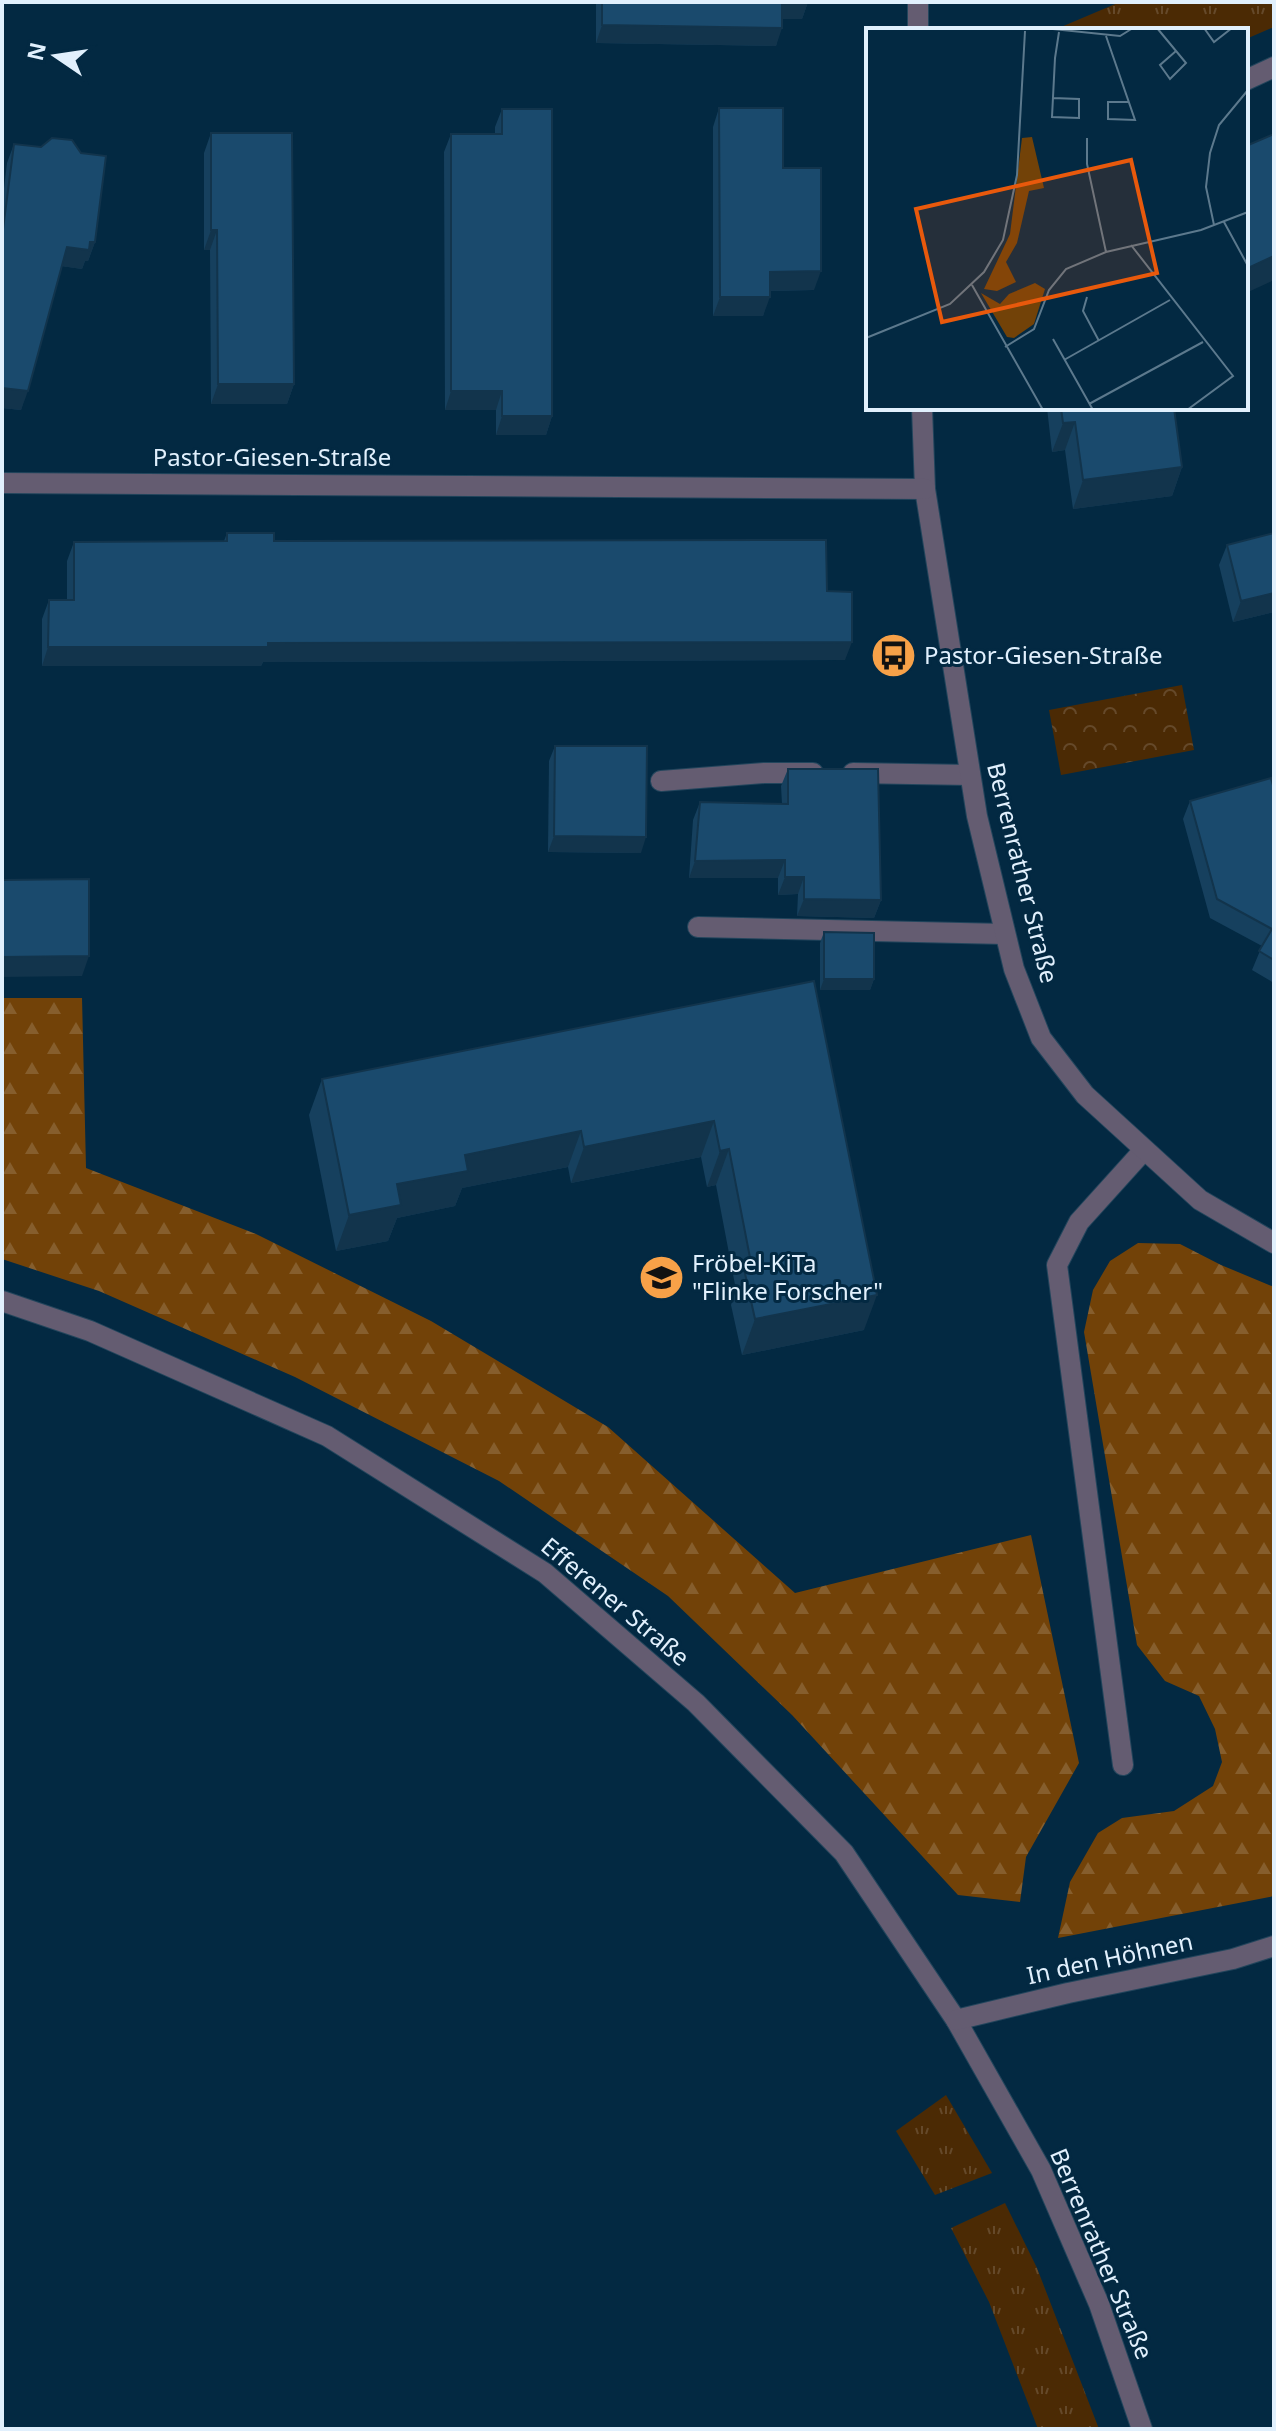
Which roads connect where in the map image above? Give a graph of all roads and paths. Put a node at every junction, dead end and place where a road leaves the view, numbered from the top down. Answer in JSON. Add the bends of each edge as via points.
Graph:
{"nodes":[{"id":1,"x":918,"y":2,"type":"edge"},
{"id":2,"x":918,"y":28,"type":"edge"},
{"id":3,"x":1274,"y":67,"type":"edge"},
{"id":4,"x":1248,"y":79,"type":"edge"},
{"id":5,"x":922,"y":410,"type":"edge"},
{"id":6,"x":2,"y":483,"type":"edge"},
{"id":7,"x":925,"y":489,"type":"junction"},
{"id":8,"x":970,"y":775,"type":"junction"},
{"id":9,"x":661,"y":781,"type":"dead end"},
{"id":10,"x":698,"y":927,"type":"dead end"},
{"id":11,"x":1005,"y":934,"type":"junction"},
{"id":12,"x":1144,"y":1150,"type":"junction"},
{"id":13,"x":1274,"y":1243,"type":"edge"},
{"id":14,"x":2,"y":1301,"type":"edge"},
{"id":15,"x":1123,"y":1765,"type":"dead end"},
{"id":16,"x":1274,"y":1946,"type":"edge"},
{"id":17,"x":956,"y":2020,"type":"junction"},
{"id":18,"x":1142,"y":2429,"type":"edge"}],
"edges":[{"from":1,"to":2,"type":"street"},
{"from":3,"to":4,"type":"street"},
{"from":5,"to":7,"type":"street","name":"Berrenrather Straße"},
{"from":6,"to":7,"type":"street","name":"Pastor-Giesen-Straße"},
{"from":7,"to":8,"type":"street","name":"Berrenrather Straße"},
{"from":8,"to":9,"type":"street","via":[[764,773]]},
{"from":8,"to":11,"type":"street","name":"Berrenrather Straße"},
{"from":10,"to":11,"type":"street"},
{"from":11,"to":12,"type":"street","name":"Berrenrather Straße","via":[[1041,1038],[1085,1095]]},
{"from":12,"to":13,"type":"street","name":"Berrenrather Straße","via":[[1200,1200]]},
{"from":12,"to":15,"type":"street","via":[[1079,1222],[1057,1265]]},
{"from":14,"to":17,"type":"street","name":"Efferener Straße","via":[[90,1331],[327,1436],[545,1573],[696,1703],[844,1853]]},
{"from":16,"to":17,"type":"street","name":"In den Höhnen"},
{"from":17,"to":18,"type":"street","name":"Berrenrather Straße","via":[[1046,2181],[1099,2304]]}]}
